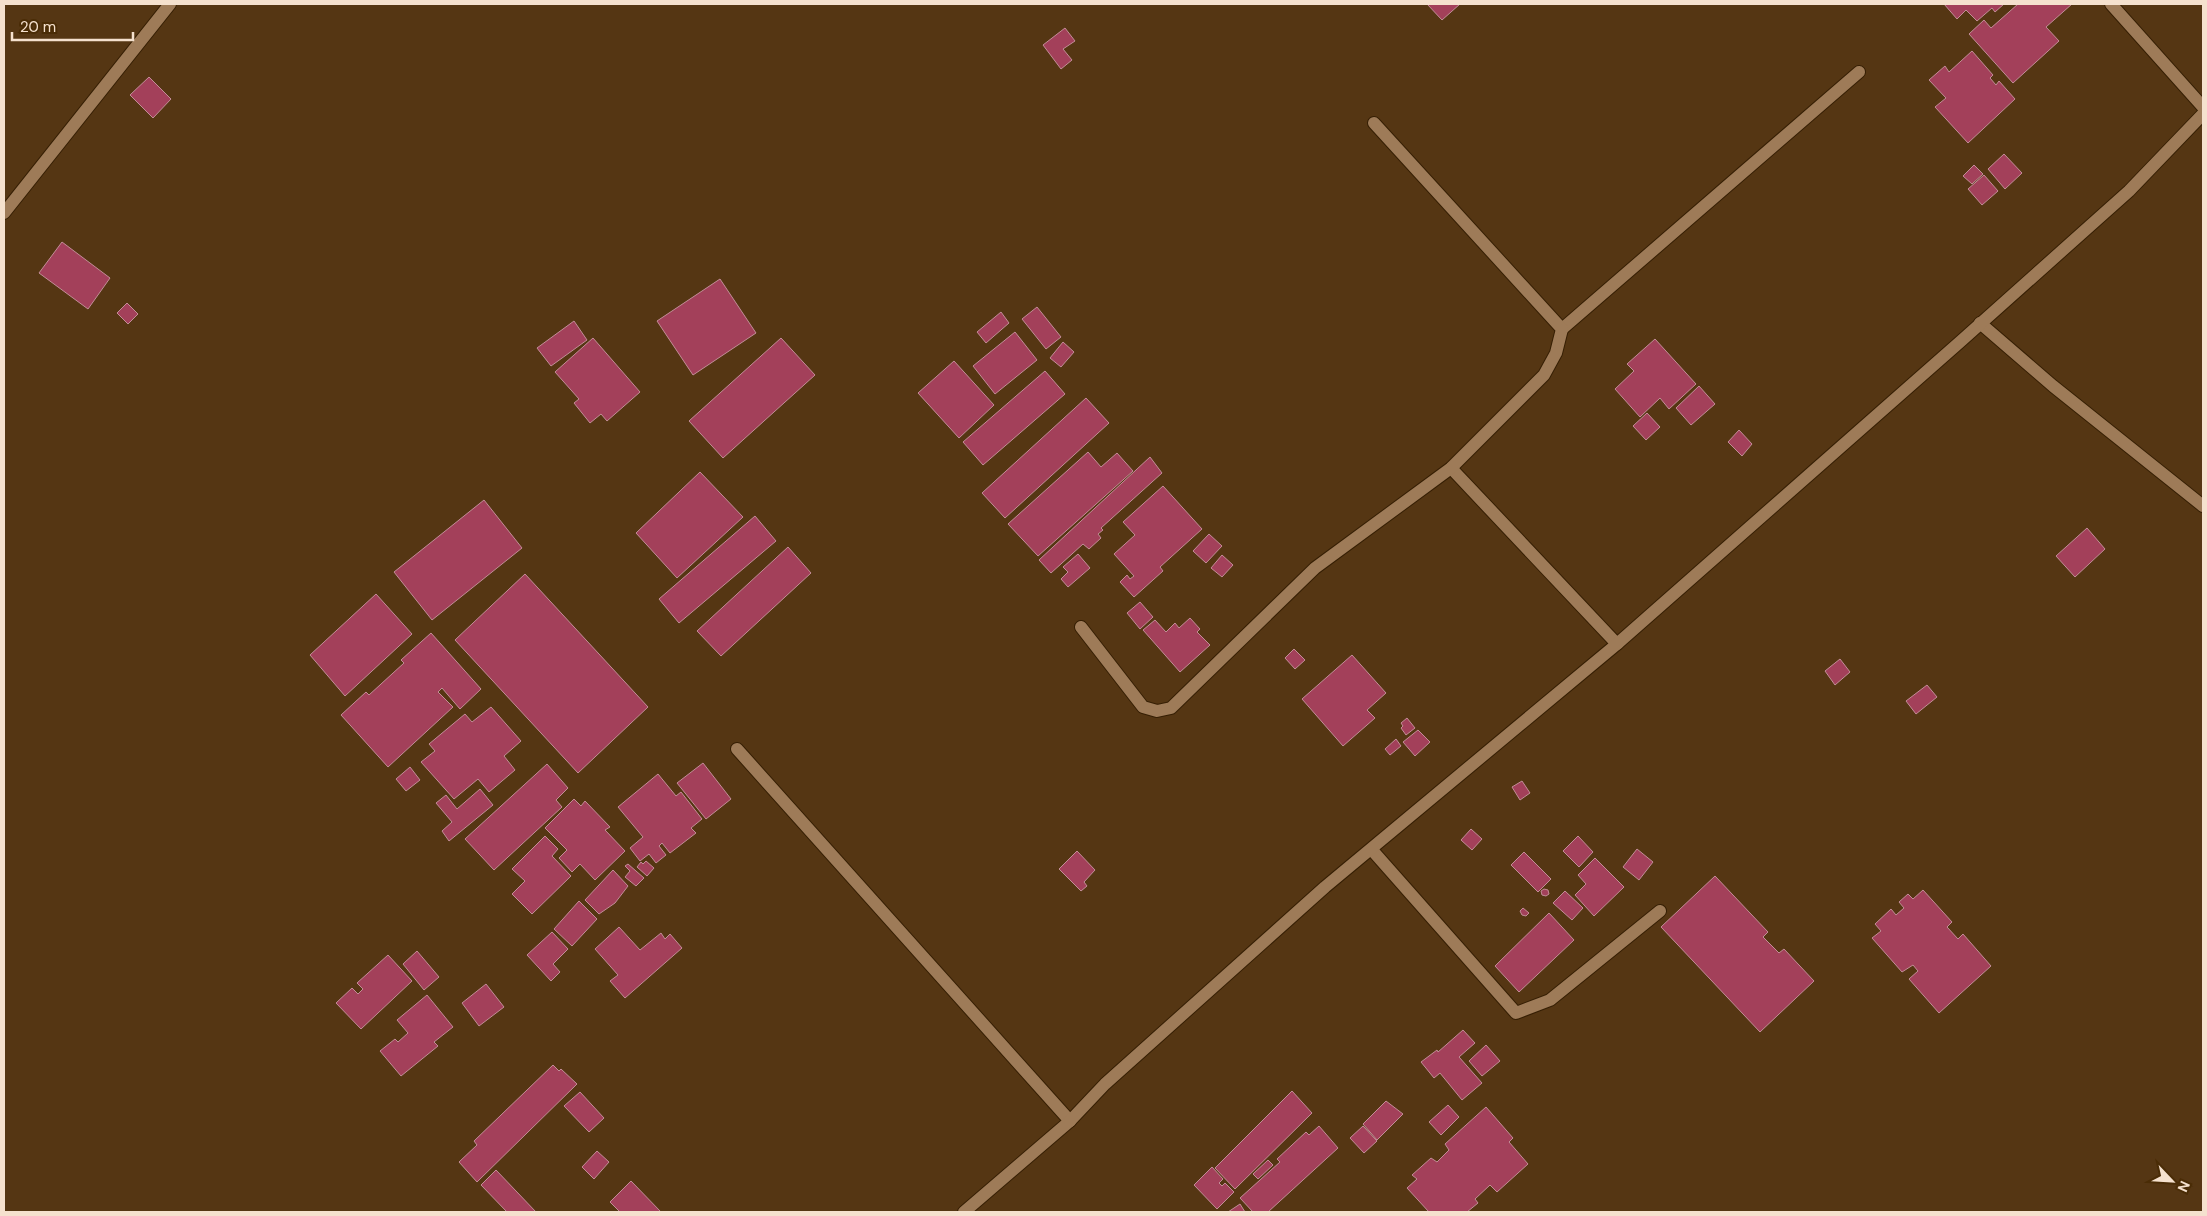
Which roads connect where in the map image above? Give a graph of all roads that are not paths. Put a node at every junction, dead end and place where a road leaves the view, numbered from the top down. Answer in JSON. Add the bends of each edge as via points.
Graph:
{"nodes":[{"id":1,"x":170,"y":4,"type":"edge"},
{"id":2,"x":2111,"y":4,"type":"edge"},
{"id":3,"x":1859,"y":72,"type":"dead end"},
{"id":4,"x":2203,"y":107,"type":"edge"},
{"id":5,"x":2203,"y":114,"type":"edge"},
{"id":6,"x":1374,"y":123,"type":"dead end"},
{"id":7,"x":4,"y":212,"type":"edge"},
{"id":8,"x":1980,"y":323,"type":"junction"},
{"id":9,"x":1562,"y":329,"type":"junction"},
{"id":10,"x":1451,"y":468,"type":"junction"},
{"id":11,"x":2203,"y":506,"type":"edge"},
{"id":12,"x":1081,"y":627,"type":"dead end"},
{"id":13,"x":1617,"y":644,"type":"junction"},
{"id":14,"x":737,"y":749,"type":"dead end"},
{"id":15,"x":1372,"y":850,"type":"junction"},
{"id":16,"x":1660,"y":911,"type":"dead end"},
{"id":17,"x":1070,"y":1121,"type":"junction"},
{"id":18,"x":964,"y":1212,"type":"edge"}],
"edges":[{"from":1,"to":7,"type":"street"},
{"from":2,"to":4,"type":"street"},
{"from":3,"to":9,"type":"street"},
{"from":5,"to":8,"type":"street","via":[[2130,191]]},
{"from":6,"to":9,"type":"street"},
{"from":8,"to":11,"type":"street"},
{"from":8,"to":13,"type":"street"},
{"from":9,"to":10,"type":"street","via":[[1556,353],[1544,375]]},
{"from":10,"to":12,"type":"street","via":[[1316,568],[1171,708],[1157,711],[1143,706]]},
{"from":10,"to":13,"type":"street"},
{"from":13,"to":15,"type":"street"},
{"from":14,"to":17,"type":"street"},
{"from":15,"to":16,"type":"street","via":[[1516,1013],[1550,1000]]},
{"from":15,"to":17,"type":"street","via":[[1325,887],[1184,1013],[1105,1084]]},
{"from":17,"to":18,"type":"street"}]}
